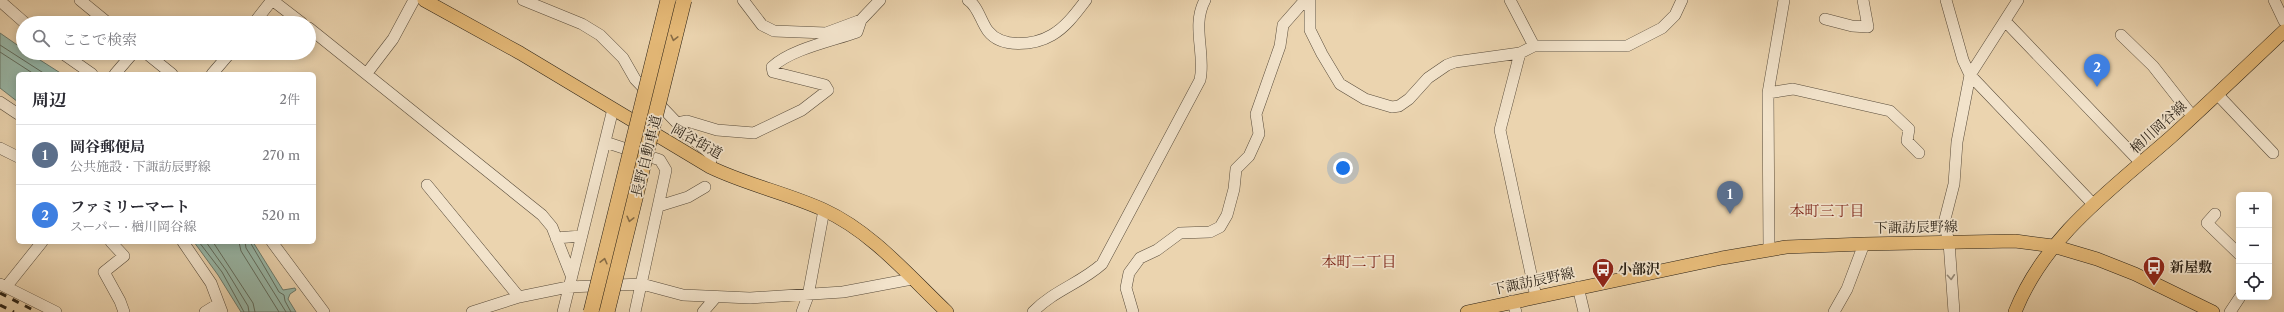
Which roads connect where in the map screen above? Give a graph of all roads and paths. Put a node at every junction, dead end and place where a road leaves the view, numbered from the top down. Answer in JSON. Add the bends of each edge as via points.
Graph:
{"nodes":[{"id":1,"x":0,"y":0,"type":"edge"},
{"id":2,"x":80,"y":0,"type":"edge"},
{"id":3,"x":272,"y":0,"type":"edge"},
{"id":4,"x":414,"y":0,"type":"edge"},
{"id":5,"x":424,"y":0,"type":"edge"},
{"id":6,"x":523,"y":0,"type":"edge"},
{"id":7,"x":668,"y":0,"type":"edge"},
{"id":8,"x":684,"y":0,"type":"edge"},
{"id":9,"x":743,"y":0,"type":"edge"},
{"id":10,"x":880,"y":0,"type":"edge"},
{"id":11,"x":968,"y":0,"type":"edge"},
{"id":12,"x":1086,"y":0,"type":"edge"},
{"id":13,"x":1205,"y":0,"type":"edge"},
{"id":14,"x":1305,"y":0,"type":"edge"},
{"id":15,"x":1310,"y":0,"type":"edge"},
{"id":16,"x":1510,"y":0,"type":"edge"},
{"id":17,"x":1682,"y":0,"type":"edge"},
{"id":18,"x":1784,"y":0,"type":"edge"},
{"id":19,"x":1864,"y":0,"type":"edge"},
{"id":20,"x":1946,"y":0,"type":"edge"},
{"id":21,"x":2018,"y":0,"type":"edge"},
{"id":22,"x":2274,"y":0,"type":"edge"},
{"id":23,"x":544,"y":5,"type":"edge"},
{"id":24,"x":17,"y":16,"type":"edge"},
{"id":25,"x":99,"y":16,"type":"edge"},
{"id":26,"x":259,"y":16,"type":"edge"},
{"id":27,"x":293,"y":16,"type":"edge"},
{"id":28,"x":1824,"y":19,"type":"dead end"},
{"id":29,"x":861,"y":20,"type":"junction"},
{"id":30,"x":2005,"y":21,"type":"junction"},
{"id":31,"x":2284,"y":21,"type":"edge"},
{"id":32,"x":2284,"y":31,"type":"edge"},
{"id":33,"x":316,"y":33,"type":"edge"},
{"id":34,"x":2121,"y":34,"type":"dead end"},
{"id":35,"x":1534,"y":46,"type":"junction"},
{"id":36,"x":1520,"y":52,"type":"junction"},
{"id":37,"x":72,"y":60,"type":"edge"},
{"id":38,"x":127,"y":60,"type":"edge"},
{"id":39,"x":155,"y":60,"type":"edge"},
{"id":40,"x":224,"y":60,"type":"edge"},
{"id":41,"x":89,"y":72,"type":"edge"},
{"id":42,"x":117,"y":72,"type":"edge"},
{"id":43,"x":170,"y":72,"type":"edge"},
{"id":44,"x":214,"y":72,"type":"edge"},
{"id":45,"x":367,"y":73,"type":"junction"},
{"id":46,"x":1970,"y":75,"type":"junction"},
{"id":47,"x":1768,"y":93,"type":"junction"},
{"id":48,"x":2217,"y":94,"type":"junction"},
{"id":49,"x":0,"y":102,"type":"edge"},
{"id":50,"x":613,"y":109,"type":"junction"},
{"id":51,"x":16,"y":113,"type":"edge"},
{"id":52,"x":2193,"y":117,"type":"junction"},
{"id":53,"x":677,"y":123,"type":"junction"},
{"id":54,"x":605,"y":142,"type":"junction"},
{"id":55,"x":0,"y":148,"type":"edge"},
{"id":56,"x":1919,"y":153,"type":"dead end"},
{"id":57,"x":2273,"y":153,"type":"dead end"},
{"id":58,"x":16,"y":156,"type":"edge"},
{"id":59,"x":2141,"y":163,"type":"junction"},
{"id":60,"x":710,"y":167,"type":"junction"},
{"id":61,"x":427,"y":185,"type":"dead end"},
{"id":62,"x":705,"y":187,"type":"dead end"},
{"id":63,"x":2093,"y":204,"type":"junction"},
{"id":64,"x":659,"y":206,"type":"junction"},
{"id":65,"x":824,"y":210,"type":"junction"},
{"id":66,"x":2215,"y":214,"type":"dead end"},
{"id":67,"x":581,"y":236,"type":"junction"},
{"id":68,"x":556,"y":238,"type":"junction"},
{"id":69,"x":1949,"y":242,"type":"junction"},
{"id":70,"x":40,"y":244,"type":"edge"},
{"id":71,"x":113,"y":244,"type":"edge"},
{"id":72,"x":184,"y":244,"type":"edge"},
{"id":73,"x":273,"y":244,"type":"edge"},
{"id":74,"x":1864,"y":244,"type":"junction"},
{"id":75,"x":2053,"y":246,"type":"junction"},
{"id":76,"x":1768,"y":250,"type":"junction"},
{"id":77,"x":2236,"y":251,"type":"edge"},
{"id":78,"x":571,"y":275,"type":"junction"},
{"id":79,"x":912,"y":279,"type":"junction"},
{"id":80,"x":642,"y":284,"type":"junction"},
{"id":81,"x":3,"y":285,"type":"edge"},
{"id":82,"x":568,"y":287,"type":"junction"},
{"id":83,"x":1578,"y":288,"type":"junction"},
{"id":84,"x":808,"y":296,"type":"junction"},
{"id":85,"x":1536,"y":297,"type":"junction"},
{"id":86,"x":519,"y":298,"type":"junction"},
{"id":87,"x":715,"y":298,"type":"junction"},
{"id":88,"x":2238,"y":300,"type":"edge"},
{"id":89,"x":1514,"y":306,"type":"edge"},
{"id":90,"x":220,"y":308,"type":"edge"},
{"id":91,"x":2018,"y":311,"type":"edge"},
{"id":92,"x":56,"y":312,"type":"edge"},
{"id":93,"x":124,"y":312,"type":"edge"},
{"id":94,"x":205,"y":312,"type":"edge"},
{"id":95,"x":324,"y":312,"type":"edge"},
{"id":96,"x":472,"y":312,"type":"edge"},
{"id":97,"x":563,"y":312,"type":"edge"},
{"id":98,"x":591,"y":312,"type":"edge"},
{"id":99,"x":607,"y":312,"type":"edge"},
{"id":100,"x":635,"y":312,"type":"edge"},
{"id":101,"x":704,"y":312,"type":"edge"},
{"id":102,"x":802,"y":312,"type":"edge"},
{"id":103,"x":947,"y":312,"type":"edge"},
{"id":104,"x":1034,"y":312,"type":"edge"},
{"id":105,"x":1133,"y":312,"type":"edge"},
{"id":106,"x":1467,"y":312,"type":"edge"},
{"id":107,"x":1584,"y":312,"type":"edge"},
{"id":108,"x":1834,"y":312,"type":"edge"},
{"id":109,"x":1954,"y":312,"type":"edge"},
{"id":110,"x":2213,"y":312,"type":"edge"},
{"id":111,"x":2230,"y":312,"type":"edge"}],
"edges":[{"from":1,"to":24,"type":"street"},
{"from":2,"to":25,"type":"street"},
{"from":3,"to":26,"type":"street"},
{"from":3,"to":27,"type":"street"},
{"from":4,"to":45,"type":"street","via":[[393,39]]},
{"from":5,"to":50,"type":"main road","name":"岡谷街道","via":[[520,53]]},
{"from":6,"to":23,"type":"street"},
{"from":98,"to":7,"type":"highway","name":"長野自動車道","one_way":true,"bridge":true},
{"from":8,"to":99,"type":"highway","name":"長野自動車道","one_way":true,"bridge":true},
{"from":9,"to":29,"type":"street","via":[[762,24],[774,30],[826,33]]},
{"from":10,"to":29,"type":"street"},
{"from":11,"to":12,"type":"street","via":[[989,32],[997,39],[1013,43],[1035,42],[1051,35],[1070,20]]},
{"from":13,"to":104,"type":"street","via":[[1198,24],[1203,68],[1200,80],[1102,264],[1083,279],[1051,296]]},
{"from":14,"to":105,"type":"street","via":[[1283,25],[1280,46],[1256,114],[1259,134],[1249,156],[1236,169],[1227,215],[1220,227],[1210,232],[1180,234],[1140,258],[1129,273],[1126,288]]},
{"from":15,"to":36,"type":"street","via":[[1310,30],[1340,84],[1366,99],[1392,107],[1399,106],[1409,99],[1428,78],[1447,65]]},
{"from":16,"to":35,"type":"street"},
{"from":17,"to":35,"type":"street","via":[[1675,15],[1662,28],[1627,46]]},
{"from":18,"to":47,"type":"street"},
{"from":19,"to":28,"type":"street","via":[[1868,28]]},
{"from":20,"to":46,"type":"street","via":[[1963,60]]},
{"from":21,"to":30,"type":"street"},
{"from":22,"to":31,"type":"street"},
{"from":23,"to":53,"type":"street","via":[[600,35],[623,58],[635,79]]},
{"from":29,"to":53,"type":"street","via":[[857,32],[794,54],[778,61],[772,67],[773,72],[825,85],[828,90],[825,94],[802,110],[754,133],[717,130],[688,121]]},
{"from":30,"to":46,"type":"street"},
{"from":30,"to":59,"type":"street"},
{"from":32,"to":48,"type":"main road","name":"楢川岡谷線"},
{"from":33,"to":45,"type":"street"},
{"from":34,"to":52,"type":"street","via":[[2153,66]]},
{"from":35,"to":36,"type":"street"},
{"from":36,"to":85,"type":"street","via":[[1500,130]]},
{"from":37,"to":41,"type":"street"},
{"from":38,"to":42,"type":"street"},
{"from":39,"to":43,"type":"street"},
{"from":40,"to":44,"type":"street"},
{"from":45,"to":68,"type":"street","via":[[542,215],[552,226]]},
{"from":46,"to":63,"type":"street"},
{"from":46,"to":69,"type":"street","via":[[1957,142],[1954,184],[1944,223]]},
{"from":47,"to":56,"type":"street","via":[[1794,89],[1890,111],[1909,129],[1907,141]]},
{"from":47,"to":76,"type":"street"},
{"from":48,"to":52,"type":"main road","name":"楢川岡谷線"},
{"from":48,"to":57,"type":"street"},
{"from":49,"to":51,"type":"street"},
{"from":50,"to":54,"type":"street"},
{"from":50,"to":60,"type":"main road","name":"岡谷街道"},
{"from":52,"to":59,"type":"main road","name":"楢川岡谷線"},
{"from":53,"to":60,"type":"street","via":[[680,130],[705,148],[711,156]]},
{"from":54,"to":64,"type":"street","via":[[660,160],[666,170]]},
{"from":54,"to":67,"type":"street"},
{"from":55,"to":58,"type":"street"},
{"from":59,"to":63,"type":"main road","name":"楢川岡谷線"},
{"from":60,"to":65,"type":"main road","name":"岡谷街道","via":[[735,179]]},
{"from":61,"to":86,"type":"street"},
{"from":62,"to":64,"type":"street","via":[[688,197]]},
{"from":63,"to":75,"type":"main road","name":"楢川岡谷線"},
{"from":64,"to":80,"type":"street"},
{"from":65,"to":79,"type":"main road","name":"岡谷街道","via":[[850,224]]},
{"from":65,"to":84,"type":"street"},
{"from":66,"to":77,"type":"street","via":[[2207,222]]},
{"from":67,"to":68,"type":"street"},
{"from":67,"to":78,"type":"street"},
{"from":68,"to":78,"type":"street"},
{"from":69,"to":74,"type":"main road","name":"下諏訪辰野線"},
{"from":69,"to":75,"type":"main road","name":"下諏訪辰野線","via":[[2016,242]]},
{"from":69,"to":109,"type":"street","one_way":true},
{"from":70,"to":81,"type":"street"},
{"from":71,"to":93,"type":"street","via":[[124,256],[104,272]]},
{"from":72,"to":90,"type":"street","via":[[211,283]]},
{"from":73,"to":95,"type":"street"},
{"from":74,"to":76,"type":"main road","name":"下諏訪辰野線"},
{"from":74,"to":108,"type":"street","via":[[1847,289]]},
{"from":75,"to":91,"type":"main road","name":"楢川岡谷線"},
{"from":75,"to":110,"type":"main road","name":"下諏訪辰野線","via":[[2135,274]]},
{"from":76,"to":83,"type":"main road","name":"下諏訪辰野線"},
{"from":78,"to":82,"type":"street"},
{"from":79,"to":84,"type":"street"},
{"from":79,"to":103,"type":"main road","name":"岡谷街道"},
{"from":80,"to":82,"type":"street"},
{"from":80,"to":87,"type":"street","via":[[683,295]]},
{"from":80,"to":100,"type":"street"},
{"from":81,"to":92,"type":"street"},
{"from":82,"to":86,"type":"street"},
{"from":82,"to":97,"type":"street"},
{"from":83,"to":85,"type":"main road","name":"下諏訪辰野線"},
{"from":83,"to":107,"type":"street"},
{"from":84,"to":87,"type":"street"},
{"from":84,"to":102,"type":"street"},
{"from":85,"to":89,"type":"main road","name":"下諏訪辰野線"},
{"from":86,"to":96,"type":"street"},
{"from":87,"to":101,"type":"street"},
{"from":88,"to":111,"type":"street"},
{"from":89,"to":106,"type":"main road","name":"下諏訪辰野線"},
{"from":90,"to":94,"type":"street"}]}
